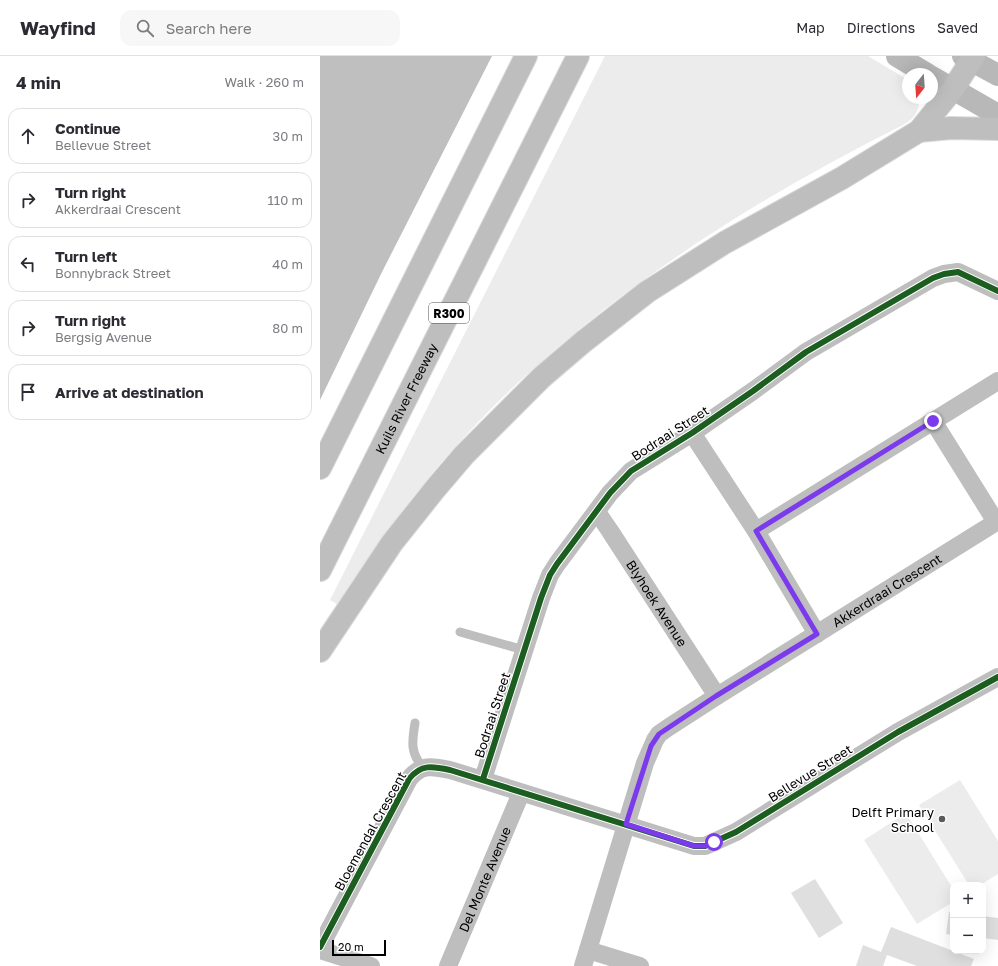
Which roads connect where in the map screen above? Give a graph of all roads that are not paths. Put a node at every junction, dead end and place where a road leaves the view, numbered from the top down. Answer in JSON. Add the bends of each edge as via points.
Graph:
{"nodes":[{"id":1,"x":526,"y":56,"type":"edge"},
{"id":2,"x":578,"y":56,"type":"edge"},
{"id":3,"x":897,"y":56,"type":"edge"},
{"id":4,"x":969,"y":58,"type":"edge"},
{"id":5,"x":917,"y":68,"type":"edge"},
{"id":6,"x":998,"y":75,"type":"edge"},
{"id":7,"x":938,"y":80,"type":"edge"},
{"id":8,"x":953,"y":89,"type":"junction"},
{"id":9,"x":998,"y":115,"type":"edge"},
{"id":10,"x":998,"y":129,"type":"edge"},
{"id":11,"x":919,"y":131,"type":"junction"},
{"id":12,"x":998,"y":291,"type":"edge"},
{"id":13,"x":998,"y":381,"type":"edge"},
{"id":14,"x":933,"y":421,"type":"junction"},
{"id":15,"x":692,"y":433,"type":"junction"},
{"id":16,"x":320,"y":468,"type":"edge"},
{"id":17,"x":597,"y":512,"type":"junction"},
{"id":18,"x":997,"y":522,"type":"edge"},
{"id":19,"x":756,"y":531,"type":"junction"},
{"id":20,"x":320,"y":570,"type":"edge"},
{"id":21,"x":460,"y":632,"type":"dead end"},
{"id":22,"x":817,"y":634,"type":"junction"},
{"id":23,"x":524,"y":650,"type":"junction"},
{"id":24,"x":320,"y":651,"type":"edge"},
{"id":25,"x":998,"y":677,"type":"edge"},
{"id":26,"x":716,"y":696,"type":"junction"},
{"id":27,"x":415,"y":723,"type":"dead end"},
{"id":28,"x":423,"y":768,"type":"junction"},
{"id":29,"x":483,"y":779,"type":"junction"},
{"id":30,"x":521,"y":792,"type":"junction"},
{"id":31,"x":626,"y":824,"type":"junction"},
{"id":32,"x":320,"y":949,"type":"edge"},
{"id":33,"x":586,"y":958,"type":"edge"},
{"id":34,"x":372,"y":966,"type":"edge"},
{"id":35,"x":448,"y":966,"type":"edge"},
{"id":36,"x":640,"y":966,"type":"edge"}],
"edges":[{"from":1,"to":16,"type":"highway"},
{"from":2,"to":20,"type":"highway","name":"Kuils River Freeway","number":"R300"},
{"from":3,"to":5,"type":"main road"},
{"from":4,"to":6,"type":"main road"},
{"from":4,"to":8,"type":"highway"},
{"from":7,"to":8,"type":"main road"},
{"from":8,"to":9,"type":"main road"},
{"from":8,"to":11,"type":"highway"},
{"from":10,"to":11,"type":"highway","via":[[951,128]]},
{"from":11,"to":24,"type":"highway","via":[[842,178],[724,243],[647,292],[542,377],[464,455],[440,483],[392,543]]},
{"from":12,"to":15,"type":"street","name":"Bodraai Street","via":[[958,272],[933,278],[806,352]]},
{"from":13,"to":14,"type":"street"},
{"from":14,"to":18,"type":"street"},
{"from":14,"to":19,"type":"street"},
{"from":15,"to":17,"type":"street","name":"Bodraai Street","via":[[631,471],[610,493]]},
{"from":15,"to":19,"type":"street"},
{"from":17,"to":23,"type":"street","name":"Bodraai Street","via":[[550,575]]},
{"from":17,"to":26,"type":"street","name":"Blyhoek Avenue"},
{"from":18,"to":22,"type":"street","name":"Akkerdraai Crescent"},
{"from":19,"to":22,"type":"street"},
{"from":21,"to":23,"type":"lane"},
{"from":22,"to":26,"type":"street","name":"Akkerdraai Crescent"},
{"from":23,"to":29,"type":"street","name":"Bodraai Street"},
{"from":25,"to":31,"type":"street","name":"Bellevue Street","via":[[898,732],[736,832],[705,846],[694,846]]},
{"from":26,"to":31,"type":"street","name":"Akkerdraai Crescent","via":[[659,734],[645,763]]},
{"from":27,"to":28,"type":"lane","name":"Bloemendal Crescent","via":[[413,750]]},
{"from":28,"to":29,"type":"street","name":"Bloemendal Crescent","via":[[441,768]]},
{"from":28,"to":32,"type":"street","name":"Bloemendal Crescent","via":[[409,779]]},
{"from":29,"to":30,"type":"street","name":"Bloemendal Crescent"},
{"from":30,"to":31,"type":"street","name":"Bloemendal Crescent"},
{"from":30,"to":35,"type":"street","name":"Del Monte Avenue"},
{"from":31,"to":33,"type":"street","name":"Akkerdraai Crescent"},
{"from":32,"to":34,"type":"street"},
{"from":33,"to":36,"type":"street"}]}
